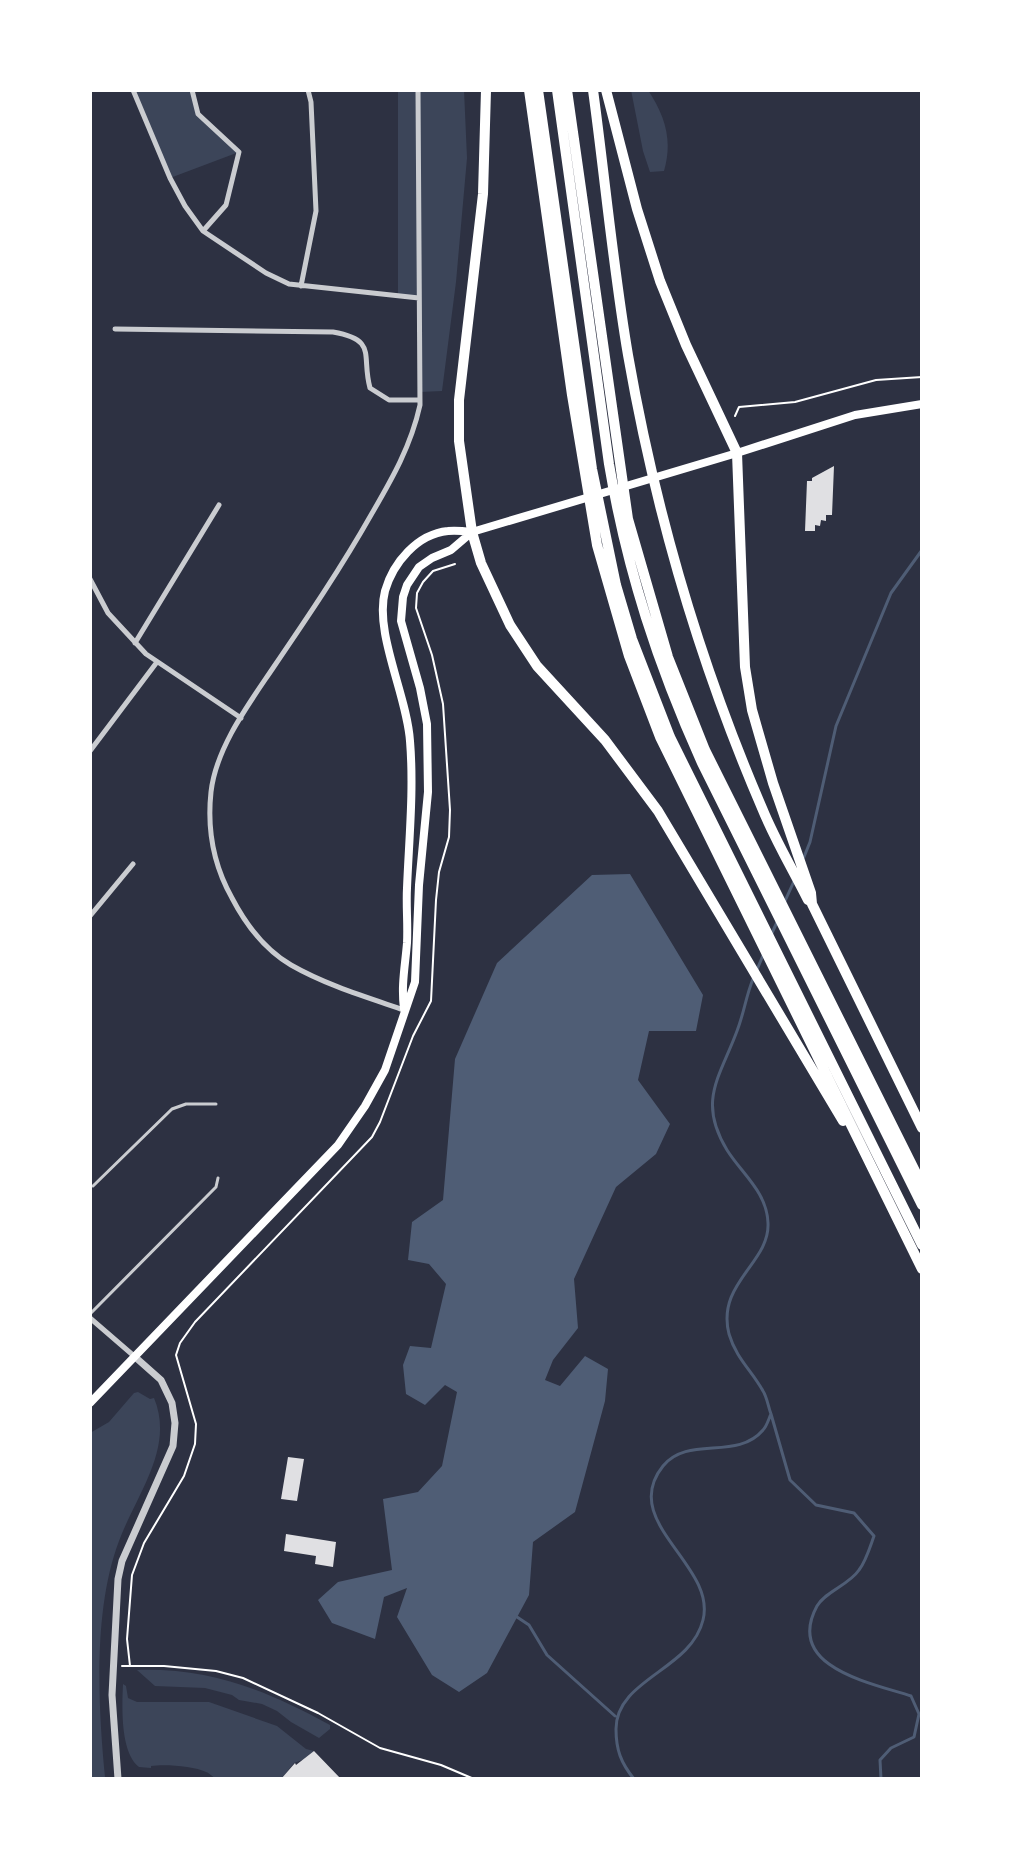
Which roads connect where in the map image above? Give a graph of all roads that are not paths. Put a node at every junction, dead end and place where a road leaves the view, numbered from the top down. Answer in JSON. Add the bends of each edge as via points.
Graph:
{"nodes":[{"id":1,"x":133,"y":90,"type":"edge"},
{"id":2,"x":192,"y":90,"type":"edge"},
{"id":3,"x":308,"y":90,"type":"edge"},
{"id":4,"x":418,"y":90,"type":"edge"},
{"id":5,"x":486,"y":90,"type":"edge"},
{"id":6,"x":529,"y":90,"type":"edge"},
{"id":7,"x":538,"y":90,"type":"edge"},
{"id":8,"x":557,"y":90,"type":"edge"},
{"id":9,"x":567,"y":90,"type":"edge"},
{"id":10,"x":593,"y":90,"type":"edge"},
{"id":11,"x":606,"y":90,"type":"edge"},
{"id":12,"x":203,"y":231,"type":"junction"},
{"id":13,"x":301,"y":286,"type":"junction"},
{"id":14,"x":419,"y":298,"type":"junction"},
{"id":15,"x":115,"y":329,"type":"dead end"},
{"id":16,"x":420,"y":400,"type":"junction"},
{"id":17,"x":922,"y":404,"type":"edge"},
{"id":18,"x":737,"y":453,"type":"junction"},
{"id":19,"x":219,"y":505,"type":"dead end"},
{"id":20,"x":472,"y":532,"type":"junction"},
{"id":21,"x":90,"y":579,"type":"edge"},
{"id":22,"x":135,"y":643,"type":"junction"},
{"id":23,"x":157,"y":662,"type":"junction"},
{"id":24,"x":241,"y":718,"type":"junction"},
{"id":25,"x":90,"y":751,"type":"edge"},
{"id":26,"x":133,"y":864,"type":"dead end"},
{"id":27,"x":768,"y":885,"type":"junction"},
{"id":28,"x":811,"y":900,"type":"junction"},
{"id":29,"x":90,"y":916,"type":"edge"},
{"id":30,"x":794,"y":938,"type":"junction"},
{"id":31,"x":404,"y":1010,"type":"junction"},
{"id":32,"x":216,"y":1104,"type":"dead end"},
{"id":33,"x":922,"y":1128,"type":"edge"},
{"id":34,"x":218,"y":1178,"type":"dead end"},
{"id":35,"x":922,"y":1185,"type":"edge"},
{"id":36,"x":93,"y":1186,"type":"dead end"},
{"id":37,"x":886,"y":1195,"type":"junction"},
{"id":38,"x":922,"y":1205,"type":"edge"},
{"id":39,"x":922,"y":1245,"type":"edge"},
{"id":40,"x":922,"y":1269,"type":"edge"},
{"id":41,"x":90,"y":1316,"type":"edge"},
{"id":42,"x":134,"y":1356,"type":"junction"},
{"id":43,"x":90,"y":1403,"type":"edge"},
{"id":44,"x":118,"y":1779,"type":"edge"}],
"edges":[{"from":1,"to":12,"type":"street","via":[[170,178]]},
{"from":2,"to":12,"type":"street","via":[[198,114],[239,152],[226,205]]},
{"from":3,"to":13,"type":"street","via":[[316,211]]},
{"from":4,"to":14,"type":"street"},
{"from":5,"to":20,"type":"highway","via":[[483,194],[459,400],[459,441]]},
{"from":6,"to":37,"type":"highway","via":[[574,409],[613,606],[660,737]]},
{"from":7,"to":39,"type":"highway","via":[[592,469],[632,639],[670,737]]},
{"from":8,"to":27,"type":"highway","via":[[609,464],[639,602],[676,705]]},
{"from":9,"to":27,"type":"highway","via":[[628,519],[668,657]]},
{"from":10,"to":28,"type":"highway","via":[[628,354],[666,525],[686,597],[762,809]]},
{"from":11,"to":18,"type":"highway","via":[[660,281]]},
{"from":12,"to":13,"type":"street","via":[[266,273]]},
{"from":13,"to":14,"type":"street"},
{"from":14,"to":16,"type":"street"},
{"from":15,"to":16,"type":"street","via":[[347,334],[363,342],[367,351],[370,388],[389,400]]},
{"from":16,"to":24,"type":"street","via":[[404,458],[343,564]]},
{"from":17,"to":18,"type":"main road","via":[[855,415]]},
{"from":18,"to":20,"type":"main road"},
{"from":18,"to":28,"type":"highway","via":[[745,667],[752,710]]},
{"from":19,"to":22,"type":"street"},
{"from":20,"to":31,"type":"main road","via":[[419,567],[403,597],[401,621],[427,724],[428,786],[415,982]]},
{"from":20,"to":31,"type":"main road","via":[[447,531],[426,538],[395,567],[385,592],[384,626],[410,739]]},
{"from":20,"to":37,"type":"highway","via":[[510,625],[537,666],[627,767],[658,811]]},
{"from":21,"to":22,"type":"street","via":[[108,613]]},
{"from":22,"to":23,"type":"street"},
{"from":23,"to":24,"type":"street"},
{"from":23,"to":25,"type":"street"},
{"from":24,"to":31,"type":"street","via":[[211,790],[215,860],[234,903],[262,943],[291,965]]},
{"from":26,"to":29,"type":"street"},
{"from":27,"to":30,"type":"highway"},
{"from":28,"to":33,"type":"highway"},
{"from":30,"to":35,"type":"highway"},
{"from":30,"to":38,"type":"highway"},
{"from":31,"to":42,"type":"main road","via":[[385,1070],[338,1145]]},
{"from":32,"to":36,"type":"lane","via":[[172,1109]]},
{"from":34,"to":41,"type":"lane","via":[[216,1187]]},
{"from":37,"to":40,"type":"highway"},
{"from":41,"to":42,"type":"street"},
{"from":42,"to":43,"type":"main road"},
{"from":42,"to":44,"type":"street","via":[[161,1380],[175,1423],[173,1446],[118,1579],[112,1695]]}]}
